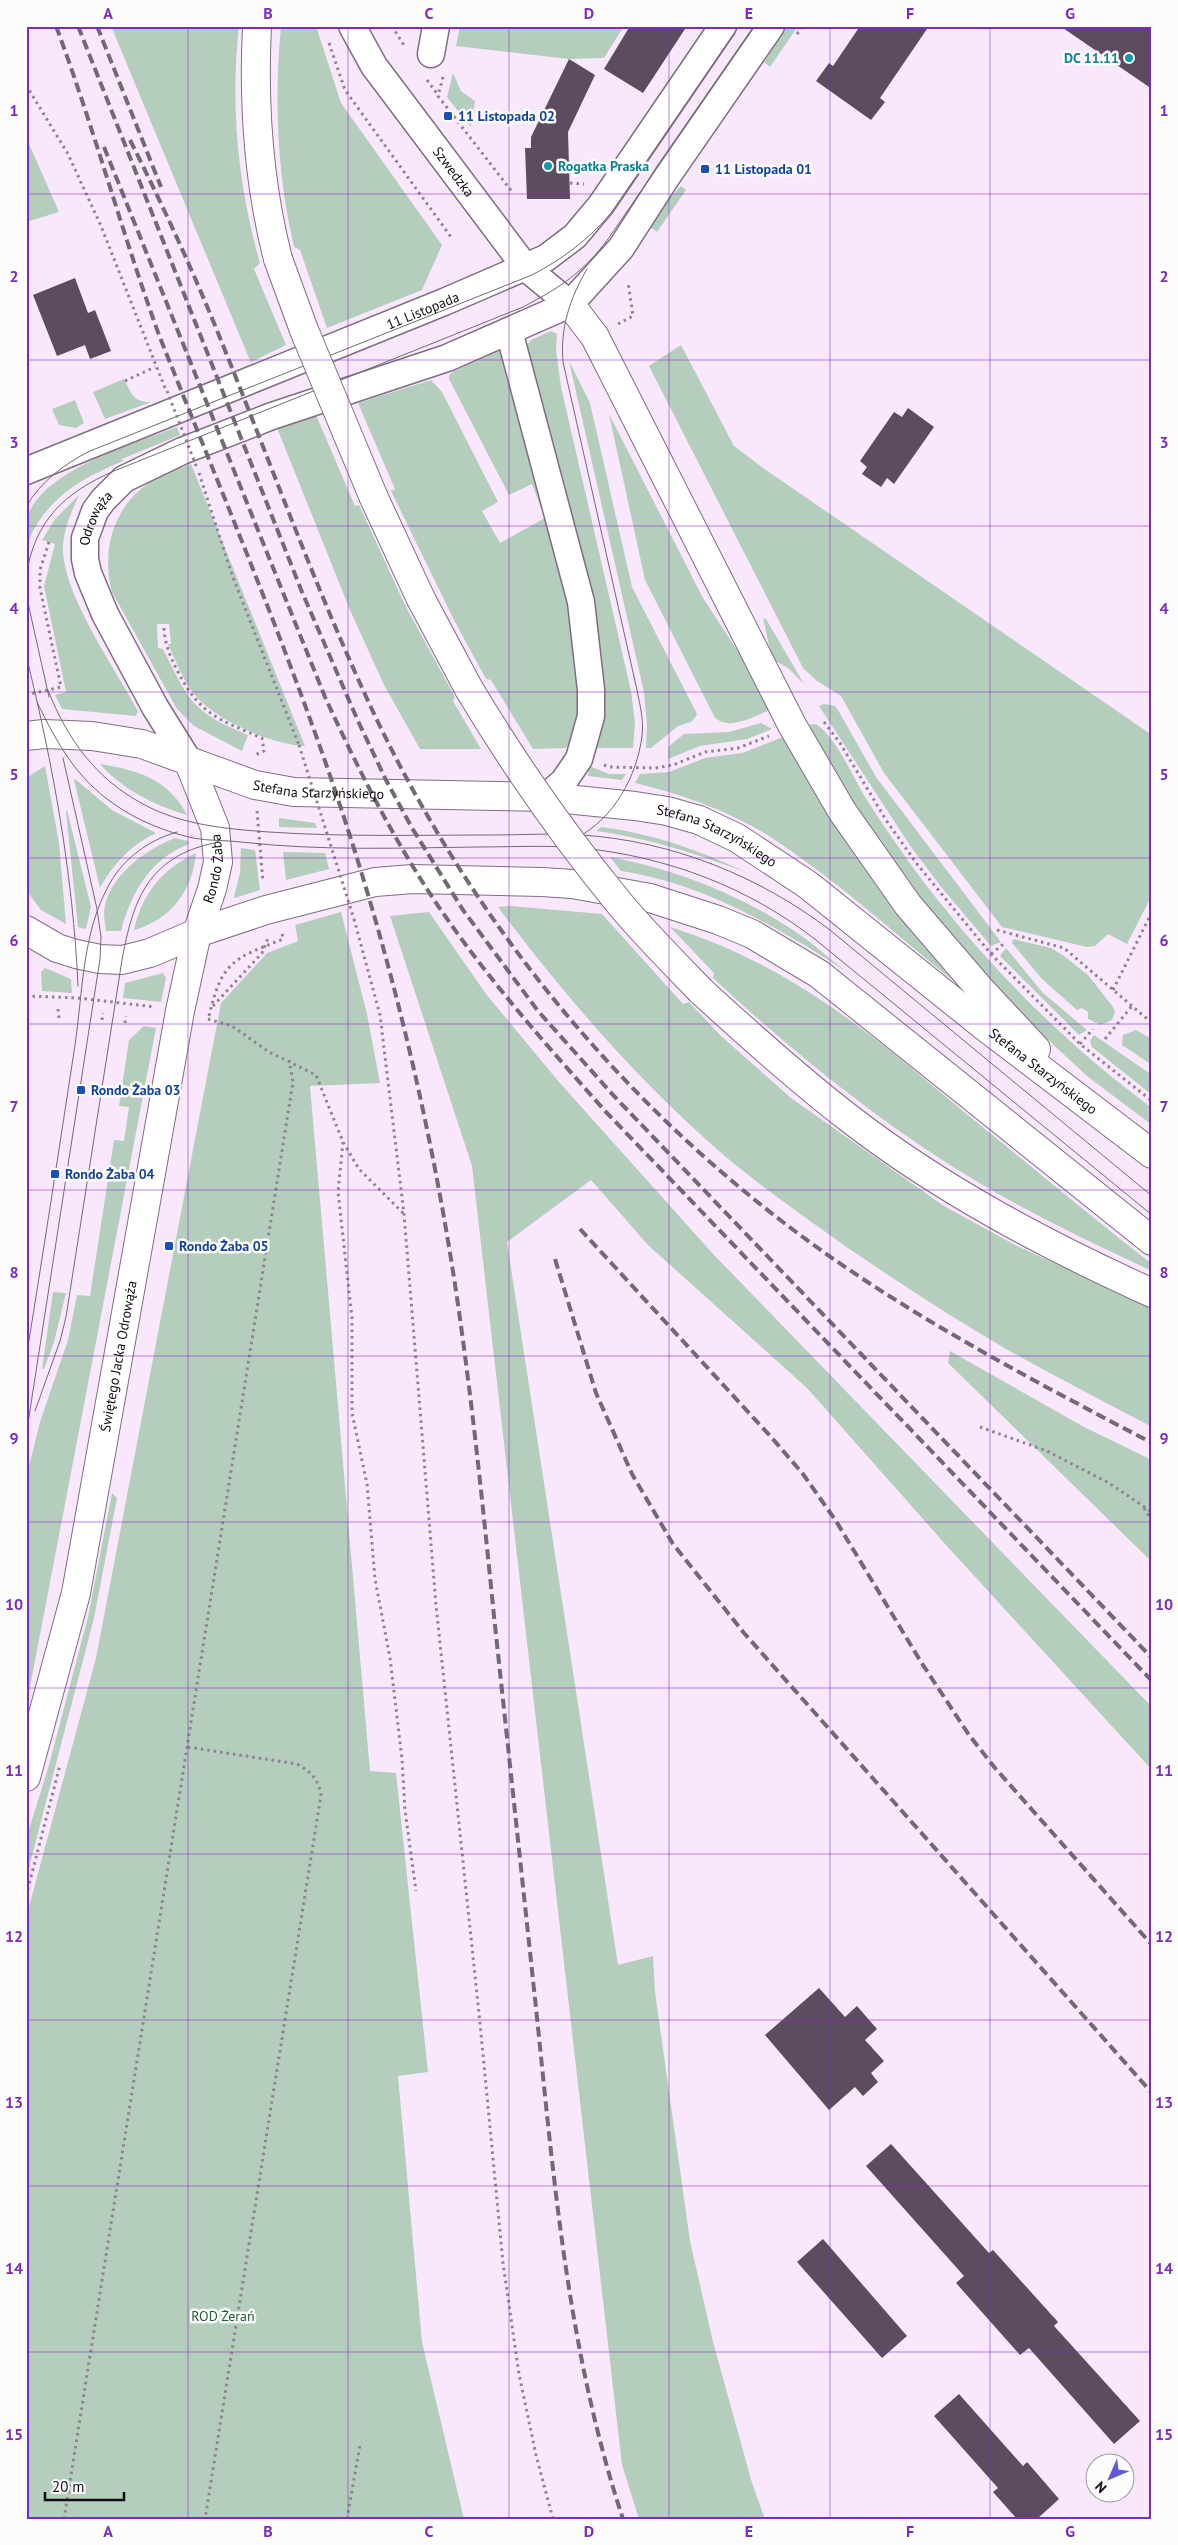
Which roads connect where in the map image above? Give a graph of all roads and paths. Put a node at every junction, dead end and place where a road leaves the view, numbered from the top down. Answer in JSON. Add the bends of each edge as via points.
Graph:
{"nodes":[{"id":1,"x":257,"y":26,"type":"edge"},
{"id":2,"x":352,"y":26,"type":"edge"},
{"id":3,"x":392,"y":26,"type":"edge"},
{"id":4,"x":436,"y":26,"type":"edge"},
{"id":5,"x":723,"y":26,"type":"edge"},
{"id":6,"x":771,"y":26,"type":"edge"},
{"id":7,"x":326,"y":35,"type":"dead end"},
{"id":8,"x":428,"y":60,"type":"junction"},
{"id":9,"x":26,"y":85,"type":"edge"},
{"id":10,"x":570,"y":183,"type":"dead end"},
{"id":11,"x":589,"y":184,"type":"dead end"},
{"id":12,"x":513,"y":192,"type":"dead end"},
{"id":13,"x":452,"y":237,"type":"dead end"},
{"id":14,"x":526,"y":268,"type":"junction"},
{"id":15,"x":570,"y":304,"type":"junction"},
{"id":16,"x":509,"y":331,"type":"junction"},
{"id":17,"x":155,"y":367,"type":"junction"},
{"id":18,"x":125,"y":381,"type":"dead end"},
{"id":19,"x":26,"y":471,"type":"edge"},
{"id":20,"x":49,"y":542,"type":"dead end"},
{"id":21,"x":164,"y":628,"type":"dead end"},
{"id":22,"x":26,"y":695,"type":"edge"},
{"id":23,"x":823,"y":720,"type":"dead end"},
{"id":24,"x":775,"y":734,"type":"dead end"},
{"id":25,"x":26,"y":736,"type":"edge"},
{"id":26,"x":252,"y":757,"type":"dead end"},
{"id":27,"x":188,"y":760,"type":"junction"},
{"id":28,"x":597,"y":762,"type":"dead end"},
{"id":29,"x":546,"y":798,"type":"junction"},
{"id":30,"x":257,"y":809,"type":"dead end"},
{"id":31,"x":264,"y":889,"type":"dead end"},
{"id":32,"x":1152,"y":912,"type":"edge"},
{"id":33,"x":26,"y":930,"type":"edge"},
{"id":34,"x":997,"y":930,"type":"dead end"},
{"id":35,"x":268,"y":932,"type":"dead end"},
{"id":36,"x":197,"y":933,"type":"junction"},
{"id":37,"x":1006,"y":942,"type":"dead end"},
{"id":38,"x":991,"y":954,"type":"junction"},
{"id":39,"x":1113,"y":990,"type":"junction"},
{"id":40,"x":26,"y":996,"type":"edge"},
{"id":41,"x":1132,"y":1006,"type":"junction"},
{"id":42,"x":160,"y":1007,"type":"dead end"},
{"id":43,"x":58,"y":1009,"type":"dead end"},
{"id":44,"x":103,"y":1013,"type":"dead end"},
{"id":45,"x":204,"y":1014,"type":"dead end"},
{"id":46,"x":126,"y":1016,"type":"dead end"},
{"id":47,"x":59,"y":1018,"type":"dead end"},
{"id":48,"x":208,"y":1019,"type":"dead end"},
{"id":49,"x":102,"y":1020,"type":"dead end"},
{"id":50,"x":125,"y":1023,"type":"dead end"},
{"id":51,"x":1152,"y":1023,"type":"edge"},
{"id":52,"x":1093,"y":1029,"type":"dead end"},
{"id":53,"x":1105,"y":1039,"type":"dead end"},
{"id":54,"x":1080,"y":1044,"type":"junction"},
{"id":55,"x":289,"y":1060,"type":"junction"},
{"id":56,"x":1152,"y":1101,"type":"edge"},
{"id":57,"x":1093,"y":1111,"type":"junction"},
{"id":58,"x":343,"y":1142,"type":"junction"},
{"id":59,"x":1152,"y":1154,"type":"edge"},
{"id":60,"x":404,"y":1214,"type":"junction"},
{"id":61,"x":1152,"y":1241,"type":"edge"},
{"id":62,"x":1152,"y":1293,"type":"edge"},
{"id":63,"x":980,"y":1427,"type":"dead end"},
{"id":64,"x":1143,"y":1506,"type":"junction"},
{"id":65,"x":1152,"y":1512,"type":"edge"},
{"id":66,"x":1152,"y":1521,"type":"edge"},
{"id":67,"x":188,"y":1747,"type":"junction"},
{"id":68,"x":26,"y":1777,"type":"edge"},
{"id":69,"x":416,"y":1891,"type":"dead end"},
{"id":70,"x":360,"y":2445,"type":"dead end"},
{"id":71,"x":64,"y":2519,"type":"edge"},
{"id":72,"x":205,"y":2519,"type":"edge"},
{"id":73,"x":348,"y":2519,"type":"edge"},
{"id":74,"x":553,"y":2519,"type":"edge"}],
"edges":[{"from":1,"to":62,"type":"main road","bridge":true,"via":[[255,69],[260,167],[278,259],[374,498],[421,599],[469,689],[527,781],[621,906],[700,991],[850,1120],[1002,1218]]},
{"from":2,"to":14,"type":"street","name":"Szwedzka","via":[[374,66]]},
{"from":3,"to":8,"type":"path"},
{"from":4,"to":8,"type":"street"},
{"from":5,"to":14,"type":"street","name":"11 Listopada","via":[[587,223],[560,248]]},
{"from":6,"to":15,"type":"street","via":[[621,248]]},
{"from":7,"to":13,"type":"path","via":[[344,90]]},
{"from":8,"to":12,"type":"path","via":[[438,96]]},
{"from":9,"to":17,"type":"path","via":[[68,154],[101,226]]},
{"from":10,"to":11,"type":"path"},
{"from":14,"to":15,"type":"street","name":"Szwedzka"},
{"from":14,"to":19,"type":"street","name":"11 Listopada"},
{"from":15,"to":16,"type":"street"},
{"from":15,"to":57,"type":"main road","via":[[595,337],[792,725],[842,811],[942,946]]},
{"from":16,"to":27,"type":"street","name":"Odrowąża","via":[[447,358],[272,416],[182,451],[124,479],[95,511],[85,538],[85,559],[98,598],[155,707]]},
{"from":16,"to":29,"type":"street","via":[[581,602],[591,690],[591,716],[579,759],[564,781]]},
{"from":17,"to":18,"type":"path"},
{"from":17,"to":60,"type":"path","bridge":true,"via":[[197,468],[232,576],[299,746],[354,919],[380,1015]]},
{"from":20,"to":22,"type":"path","via":[[40,570],[40,588],[61,687]]},
{"from":21,"to":26,"type":"path","via":[[165,646],[201,707],[217,718],[262,738],[264,752]]},
{"from":23,"to":38,"type":"path","via":[[917,864]]},
{"from":24,"to":28,"type":"path","via":[[738,748],[705,752],[673,765],[655,768],[609,767]]},
{"from":25,"to":27,"type":"main road","via":[[92,736],[142,744]]},
{"from":27,"to":29,"type":"main road","name":"Stefana Starzyńskiego","via":[[255,784],[294,792]]},
{"from":27,"to":36,"type":"main road","name":"Rondo Żaba","via":[[210,811],[218,842],[218,862],[212,888]]},
{"from":29,"to":57,"type":"main road","name":"Stefana Starzyńskiego","via":[[667,811],[699,820],[737,838],[808,884]]},
{"from":30,"to":31,"type":"path"},
{"from":32,"to":39,"type":"path"},
{"from":33,"to":36,"type":"main road","via":[[76,954],[122,960],[150,953]]},
{"from":34,"to":39,"type":"path","via":[[1064,948]]},
{"from":35,"to":45,"type":"path","via":[[262,953]]},
{"from":36,"to":61,"type":"main road","via":[[266,910],[375,882],[413,879],[572,884],[650,898],[688,910],[752,934],[819,974]]},
{"from":36,"to":68,"type":"main road","name":"Świętego Jacka Odrowąża","via":[[76,1593]]},
{"from":37,"to":38,"type":"path"},
{"from":38,"to":54,"type":"path"},
{"from":39,"to":41,"type":"path"},
{"from":40,"to":42,"type":"path"},
{"from":41,"to":51,"type":"path"},
{"from":41,"to":53,"type":"path"},
{"from":43,"to":47,"type":"path"},
{"from":44,"to":49,"type":"path"},
{"from":46,"to":50,"type":"path"},
{"from":48,"to":55,"type":"path","via":[[232,1026],[269,1052]]},
{"from":52,"to":54,"type":"path"},
{"from":54,"to":56,"type":"path"},
{"from":55,"to":58,"type":"path","via":[[316,1075]]},
{"from":55,"to":67,"type":"path","via":[[292,1082]]},
{"from":57,"to":59,"type":"main road","name":"Stefana Starzyńskiego"},
{"from":58,"to":60,"type":"path","via":[[359,1169]]},
{"from":58,"to":69,"type":"path","via":[[338,1192],[352,1318],[352,1412],[367,1484],[375,1579],[390,1658]]},
{"from":60,"to":74,"type":"path","via":[[436,1605],[503,2264],[519,2374]]},
{"from":63,"to":64,"type":"path","via":[[1048,1451],[1108,1482]]},
{"from":64,"to":65,"type":"path"},
{"from":64,"to":66,"type":"path"},
{"from":67,"to":71,"type":"path"},
{"from":67,"to":72,"type":"path","via":[[297,1764],[318,1781],[321,1795]]},
{"from":70,"to":73,"type":"path"}]}
